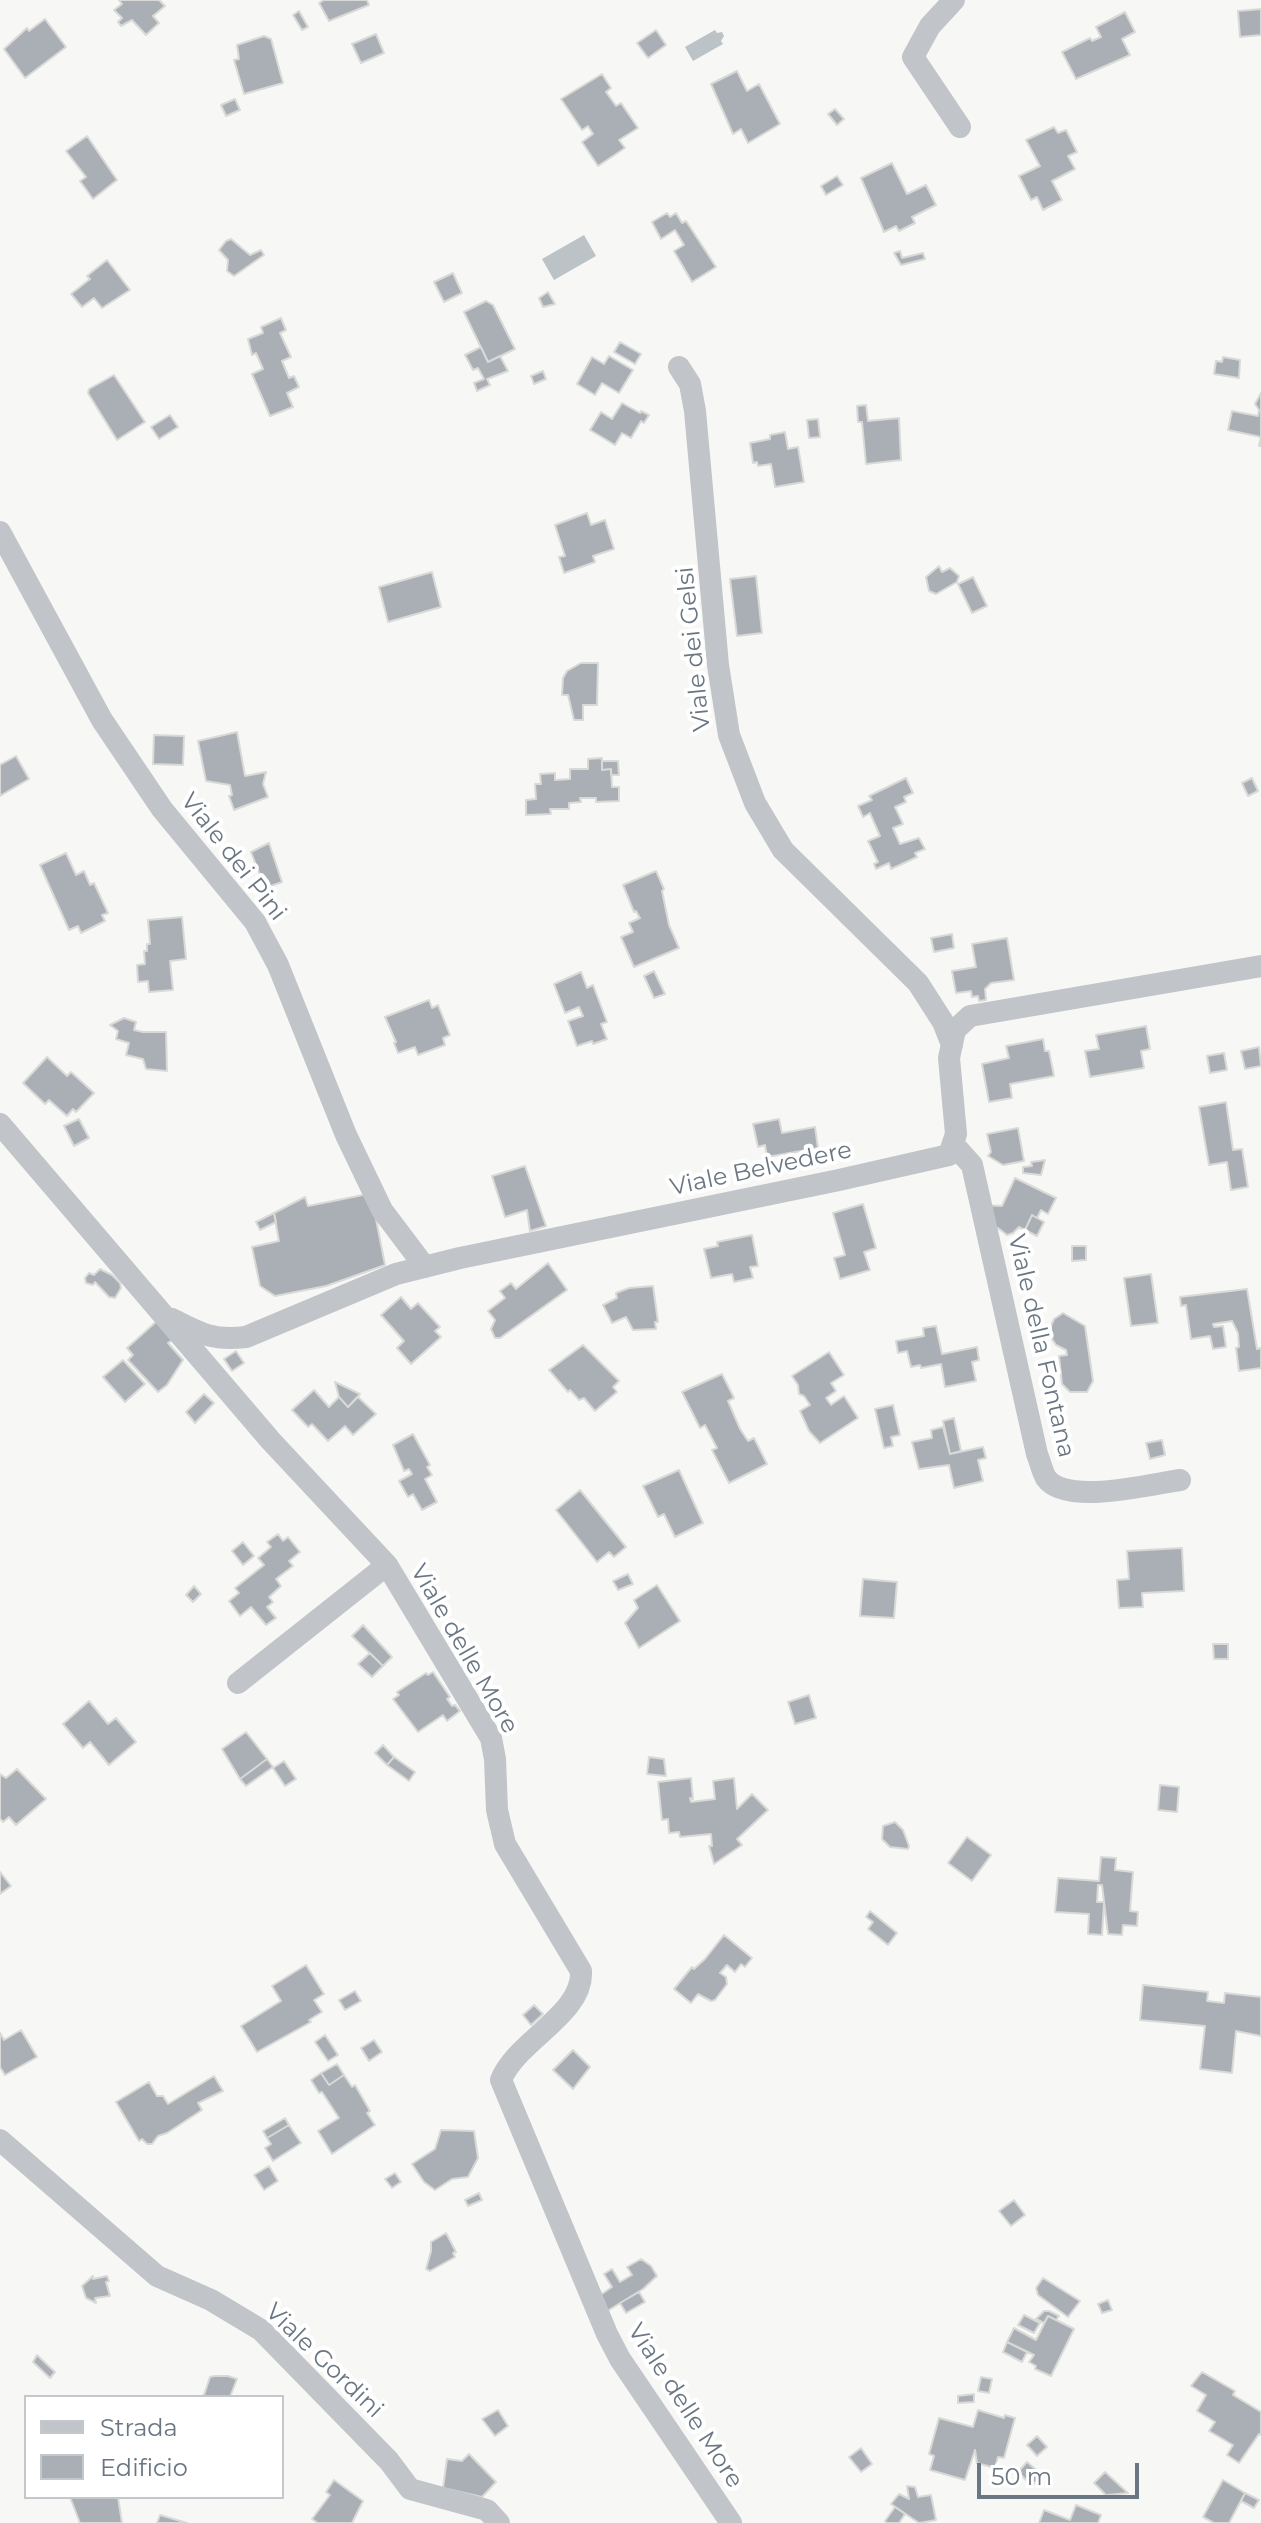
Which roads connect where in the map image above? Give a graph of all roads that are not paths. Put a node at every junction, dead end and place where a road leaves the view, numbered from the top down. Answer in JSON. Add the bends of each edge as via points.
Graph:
{"nodes":[{"id":1,"x":954,"y":0,"type":"edge"},
{"id":2,"x":960,"y":127,"type":"dead end"},
{"id":3,"x":679,"y":367,"type":"dead end"},
{"id":4,"x":0,"y":532,"type":"edge"},
{"id":5,"x":1261,"y":966,"type":"edge"},
{"id":6,"x":952,"y":1045,"type":"junction"},
{"id":7,"x":0,"y":1124,"type":"edge"},
{"id":8,"x":953,"y":1144,"type":"junction"},
{"id":9,"x":425,"y":1267,"type":"junction"},
{"id":10,"x":164,"y":1315,"type":"junction"},
{"id":11,"x":1180,"y":1480,"type":"dead end"},
{"id":12,"x":387,"y":1565,"type":"junction"},
{"id":13,"x":238,"y":1683,"type":"dead end"},
{"id":14,"x":0,"y":2140,"type":"edge"},
{"id":15,"x":499,"y":2523,"type":"edge"},
{"id":16,"x":731,"y":2523,"type":"edge"}],
"edges":[{"from":1,"to":2,"type":"street","via":[[930,26],[913,57]]},
{"from":3,"to":6,"type":"street","name":"Viale dei Gelsi","via":[[690,384],[695,411],[729,735],[755,803],[783,850],[918,983]]},
{"from":4,"to":9,"type":"street","name":"Viale dei Pini","via":[[102,720],[162,809],[255,922],[382,1210]]},
{"from":5,"to":6,"type":"street","via":[[970,1016],[955,1030]]},
{"from":6,"to":8,"type":"street"},
{"from":7,"to":10,"type":"street","name":"Viale delle More"},
{"from":8,"to":9,"type":"street","name":"Viale Belvedere","via":[[949,1155]]},
{"from":8,"to":11,"type":"street","name":"Viale della Fontana","via":[[972,1165],[1047,1480],[1085,1493]]},
{"from":9,"to":10,"type":"street","name":"Viale Belvedere","via":[[385,1278],[246,1337],[221,1340]]},
{"from":10,"to":12,"type":"street","name":"Viale delle More","via":[[271,1441]]},
{"from":12,"to":13,"type":"street"},
{"from":12,"to":16,"type":"street","name":"Viale delle More","via":[[491,1738],[505,1844],[581,1971],[575,1999],[507,2065],[501,2080],[607,2334]]},
{"from":14,"to":15,"type":"street","name":"Viale Gordini","via":[[157,2276],[261,2330],[410,2489],[487,2510]]}]}
